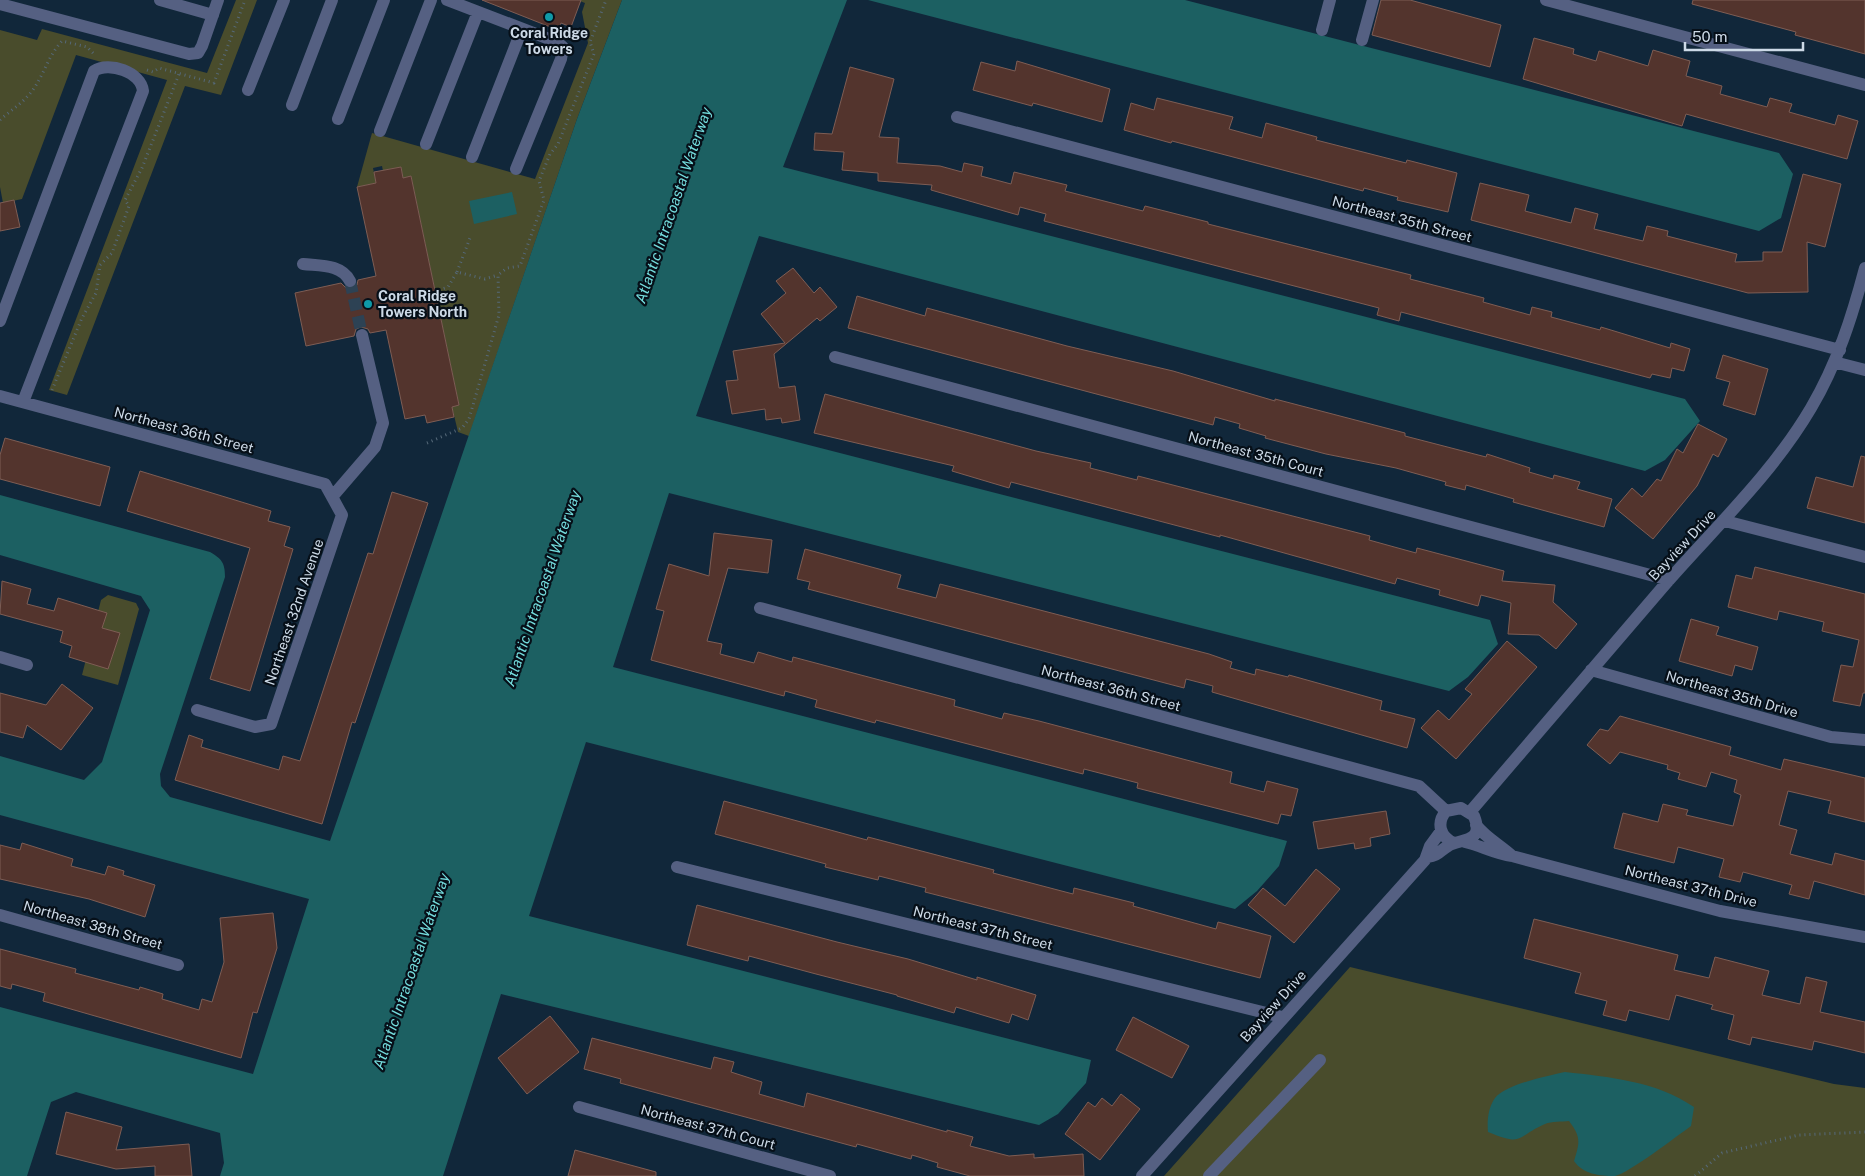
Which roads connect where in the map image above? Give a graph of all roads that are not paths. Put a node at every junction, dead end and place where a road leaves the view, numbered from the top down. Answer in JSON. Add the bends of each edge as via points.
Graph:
{"nodes":[{"id":1,"x":160,"y":0,"type":"edge"},
{"id":2,"x":218,"y":0,"type":"edge"},
{"id":3,"x":284,"y":0,"type":"edge"},
{"id":4,"x":332,"y":0,"type":"edge"},
{"id":5,"x":384,"y":0,"type":"edge"},
{"id":6,"x":431,"y":0,"type":"edge"},
{"id":7,"x":447,"y":0,"type":"edge"},
{"id":8,"x":1330,"y":0,"type":"edge"},
{"id":9,"x":1372,"y":0,"type":"edge"},
{"id":10,"x":1546,"y":0,"type":"edge"},
{"id":11,"x":0,"y":4,"type":"edge"},
{"id":12,"x":478,"y":12,"type":"junction"},
{"id":13,"x":213,"y":15,"type":"junction"},
{"id":14,"x":522,"y":29,"type":"junction"},
{"id":15,"x":1322,"y":30,"type":"dead end"},
{"id":16,"x":1362,"y":40,"type":"dead end"},
{"id":17,"x":1865,"y":85,"type":"edge"},
{"id":18,"x":248,"y":90,"type":"dead end"},
{"id":19,"x":292,"y":105,"type":"dead end"},
{"id":20,"x":957,"y":117,"type":"dead end"},
{"id":21,"x":338,"y":119,"type":"dead end"},
{"id":22,"x":380,"y":131,"type":"dead end"},
{"id":23,"x":426,"y":144,"type":"dead end"},
{"id":24,"x":472,"y":157,"type":"dead end"},
{"id":25,"x":516,"y":169,"type":"dead end"},
{"id":26,"x":303,"y":264,"type":"dead end"},
{"id":27,"x":1865,"y":268,"type":"edge"},
{"id":28,"x":350,"y":281,"type":"tunnel mouth"},
{"id":29,"x":0,"y":320,"type":"edge"},
{"id":30,"x":362,"y":335,"type":"tunnel mouth"},
{"id":31,"x":1837,"y":356,"type":"junction"},
{"id":32,"x":835,"y":357,"type":"dead end"},
{"id":33,"x":1865,"y":370,"type":"edge"},
{"id":34,"x":0,"y":396,"type":"edge"},
{"id":35,"x":23,"y":402,"type":"junction"},
{"id":36,"x":332,"y":497,"type":"junction"},
{"id":37,"x":342,"y":515,"type":"joint"},
{"id":38,"x":1725,"y":521,"type":"junction"},
{"id":39,"x":1865,"y":557,"type":"edge"},
{"id":40,"x":1669,"y":580,"type":"junction"},
{"id":41,"x":760,"y":608,"type":"dead end"},
{"id":42,"x":0,"y":657,"type":"edge"},
{"id":43,"x":27,"y":665,"type":"dead end"},
{"id":44,"x":1591,"y":670,"type":"junction"},
{"id":45,"x":197,"y":710,"type":"dead end"},
{"id":46,"x":1865,"y":740,"type":"edge"},
{"id":47,"x":1446,"y":811,"type":"junction"},
{"id":48,"x":1470,"y":812,"type":"junction"},
{"id":49,"x":1476,"y":826,"type":"junction"},
{"id":50,"x":1440,"y":831,"type":"junction"},
{"id":51,"x":1459,"y":843,"type":"junction"},
{"id":52,"x":1512,"y":856,"type":"junction"},
{"id":53,"x":1427,"y":857,"type":"junction"},
{"id":54,"x":677,"y":867,"type":"dead end"},
{"id":55,"x":0,"y":915,"type":"edge"},
{"id":56,"x":1865,"y":938,"type":"edge"},
{"id":57,"x":178,"y":964,"type":"dead end"},
{"id":58,"x":1282,"y":1018,"type":"junction"},
{"id":59,"x":1320,"y":1060,"type":"dead end"},
{"id":60,"x":579,"y":1107,"type":"dead end"},
{"id":61,"x":830,"y":1176,"type":"edge"},
{"id":62,"x":1142,"y":1176,"type":"edge"},
{"id":63,"x":1209,"y":1176,"type":"edge"}],
"edges":[{"from":1,"to":13,"type":"street"},
{"from":2,"to":13,"type":"street"},
{"from":3,"to":18,"type":"street"},
{"from":4,"to":19,"type":"street"},
{"from":5,"to":21,"type":"street"},
{"from":6,"to":22,"type":"street"},
{"from":7,"to":12,"type":"street"},
{"from":8,"to":15,"type":"street"},
{"from":9,"to":16,"type":"street"},
{"from":10,"to":17,"type":"street"},
{"from":11,"to":13,"type":"street","via":[[189,54],[198,53]]},
{"from":12,"to":14,"type":"street"},
{"from":12,"to":23,"type":"street"},
{"from":14,"to":24,"type":"street"},
{"from":14,"to":25,"type":"street","via":[[557,42],[563,51]]},
{"from":20,"to":31,"type":"street","name":"Northeast 35th Street"},
{"from":26,"to":28,"type":"street","via":[[338,268]]},
{"from":27,"to":31,"type":"street","name":"Bayview Drive"},
{"from":29,"to":35,"type":"street","via":[[94,71],[101,67],[113,68],[135,76],[142,83],[143,91]]},
{"from":30,"to":36,"type":"street","via":[[383,422],[375,447]]},
{"from":31,"to":33,"type":"street","name":"Northeast 35th Street"},
{"from":31,"to":38,"type":"street","name":"Bayview Drive","via":[[1811,408],[1789,441]]},
{"from":32,"to":40,"type":"street","name":"Northeast 35th Court"},
{"from":34,"to":35,"type":"street","name":"Northeast 36th Street"},
{"from":35,"to":36,"type":"street","name":"Northeast 36th Street","via":[[325,484]]},
{"from":36,"to":37,"type":"street","name":"Northeast 36th Street"},
{"from":37,"to":45,"type":"street","name":"Northeast 32nd Avenue","via":[[271,724],[255,727]]},
{"from":38,"to":39,"type":"street"},
{"from":38,"to":40,"type":"street","name":"Bayview Drive"},
{"from":40,"to":44,"type":"street","name":"Bayview Drive"},
{"from":41,"to":47,"type":"street","name":"Northeast 36th Street","via":[[1419,786]]},
{"from":42,"to":43,"type":"street"},
{"from":44,"to":46,"type":"street","name":"Northeast 35th Drive","via":[[1831,737]]},
{"from":44,"to":48,"type":"street","name":"Bayview Drive"},
{"from":47,"to":48,"type":"street","via":[[1456,807]]},
{"from":47,"to":50,"type":"street","name":"Bayview Drive","via":[[1440,820]]},
{"from":48,"to":49,"type":"street"},
{"from":49,"to":51,"type":"street","name":"Bayview Drive","via":[[1473,836]]},
{"from":49,"to":52,"type":"street","name":"Northeast 37th Drive"},
{"from":50,"to":51,"type":"street","via":[[1444,837]]},
{"from":50,"to":53,"type":"street","name":"Bayview Drive"},
{"from":51,"to":52,"type":"street","name":"Northeast 37th Drive","via":[[1478,845]]},
{"from":51,"to":53,"type":"street","name":"Bayview Drive","via":[[1446,847],[1438,855]]},
{"from":52,"to":56,"type":"street","name":"Northeast 37th Drive","via":[[1720,911]]},
{"from":53,"to":58,"type":"street","name":"Bayview Drive"},
{"from":54,"to":58,"type":"street","name":"Northeast 37th Street"},
{"from":55,"to":57,"type":"street","name":"Northeast 38th Street"},
{"from":58,"to":62,"type":"street","name":"Bayview Drive"},
{"from":59,"to":63,"type":"street"},
{"from":60,"to":61,"type":"street","name":"Northeast 37th Court"}]}
